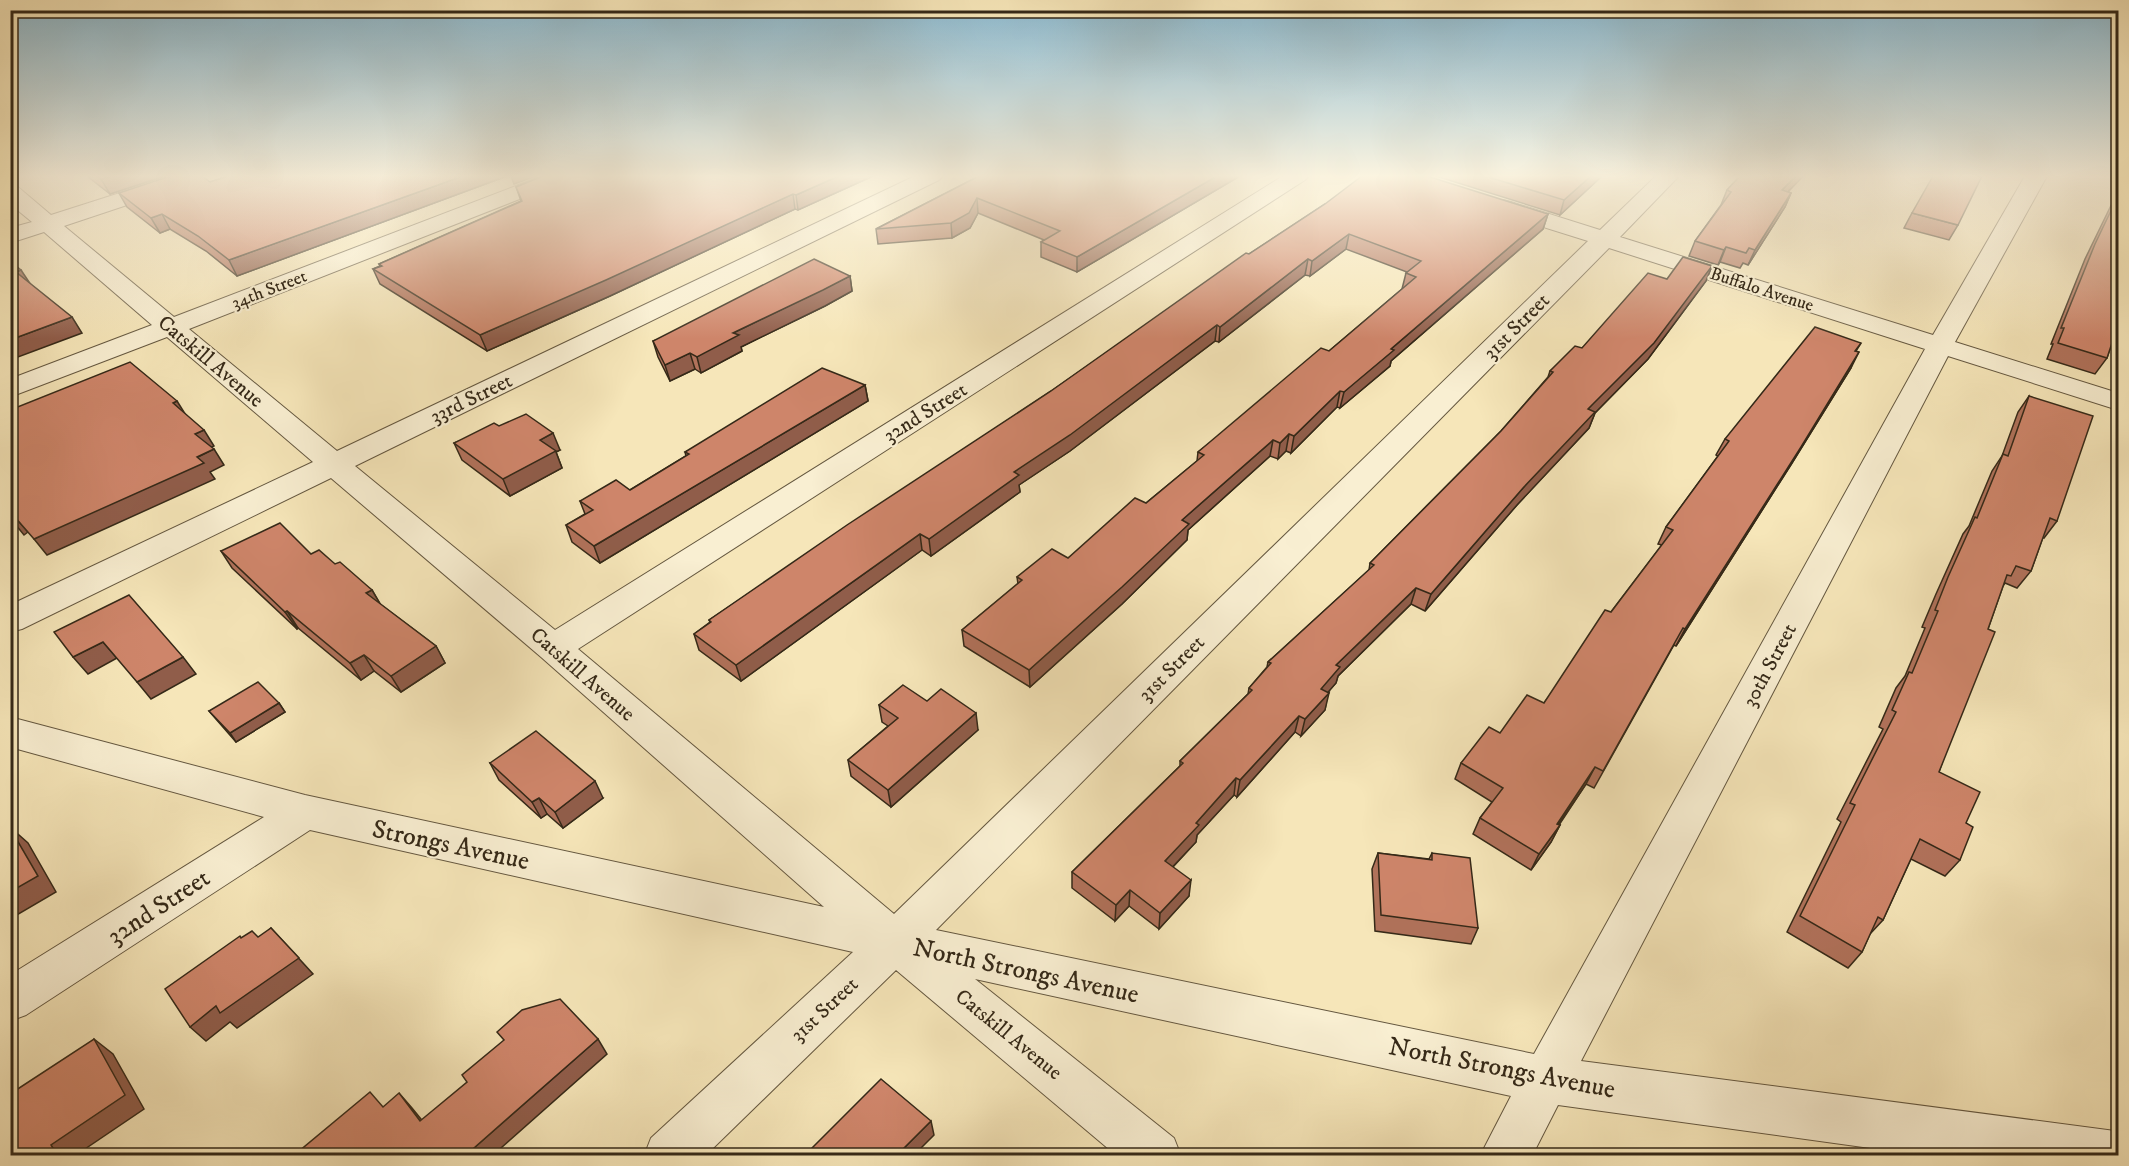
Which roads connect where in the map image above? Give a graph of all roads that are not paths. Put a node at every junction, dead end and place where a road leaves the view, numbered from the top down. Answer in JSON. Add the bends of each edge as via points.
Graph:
{"nodes":[{"id":1,"x":28,"y":230,"type":"edge"},
{"id":2,"x":56,"y":230,"type":"edge"},
{"id":3,"x":420,"y":230,"type":"edge"},
{"id":4,"x":819,"y":230,"type":"edge"},
{"id":5,"x":1212,"y":230,"type":"edge"},
{"id":6,"x":1579,"y":230,"type":"edge"},
{"id":7,"x":1611,"y":230,"type":"edge"},
{"id":8,"x":2005,"y":230,"type":"edge"},
{"id":9,"x":10,"y":236,"type":"edge"},
{"id":10,"x":1603,"y":238,"type":"junction"},
{"id":11,"x":171,"y":327,"type":"junction"},
{"id":12,"x":1940,"y":346,"type":"junction"},
{"id":13,"x":10,"y":389,"type":"edge"},
{"id":14,"x":2118,"y":402,"type":"edge"},
{"id":15,"x":334,"y":464,"type":"junction"},
{"id":16,"x":10,"y":620,"type":"edge"},
{"id":17,"x":553,"y":648,"type":"junction"},
{"id":18,"x":10,"y":732,"type":"edge"},
{"id":19,"x":305,"y":812,"type":"junction"},
{"id":20,"x":895,"y":942,"type":"junction"},
{"id":21,"x":10,"y":1000,"type":"edge"},
{"id":22,"x":1546,"y":1080,"type":"junction"},
{"id":23,"x":669,"y":1155,"type":"edge"},
{"id":24,"x":1156,"y":1155,"type":"edge"},
{"id":25,"x":1505,"y":1155,"type":"edge"},
{"id":26,"x":2115,"y":1155,"type":"edge"}],
"edges":[{"from":1,"to":9,"type":"street"},
{"from":2,"to":11,"type":"street","name":"Catskill Avenue"},
{"from":3,"to":11,"type":"street","name":"34th Street"},
{"from":4,"to":15,"type":"street","name":"33rd Street"},
{"from":5,"to":17,"type":"street","name":"32nd Street"},
{"from":6,"to":10,"type":"street","name":"Buffalo Avenue"},
{"from":7,"to":10,"type":"street","name":"31st Street"},
{"from":8,"to":12,"type":"street","name":"30th Street"},
{"from":10,"to":12,"type":"street","name":"Buffalo Avenue"},
{"from":10,"to":20,"type":"street","name":"31st Street"},
{"from":11,"to":13,"type":"street","name":"34th Street"},
{"from":11,"to":15,"type":"street","name":"Catskill Avenue"},
{"from":12,"to":14,"type":"street","name":"Buffalo Avenue"},
{"from":12,"to":22,"type":"street","name":"30th Street"},
{"from":15,"to":16,"type":"street","name":"33rd Street"},
{"from":15,"to":17,"type":"street","name":"Catskill Avenue"},
{"from":17,"to":20,"type":"street","name":"Catskill Avenue"},
{"from":18,"to":19,"type":"street","name":"Strongs Avenue"},
{"from":19,"to":20,"type":"street","name":"Strongs Avenue"},
{"from":19,"to":21,"type":"street","name":"32nd Street"},
{"from":20,"to":22,"type":"street","name":"North Strongs Avenue"},
{"from":20,"to":23,"type":"street","name":"31st Street"},
{"from":20,"to":24,"type":"street","name":"Catskill Avenue"},
{"from":22,"to":25,"type":"street","name":"30th Street"},
{"from":22,"to":26,"type":"street","name":"North Strongs Avenue"}]}
